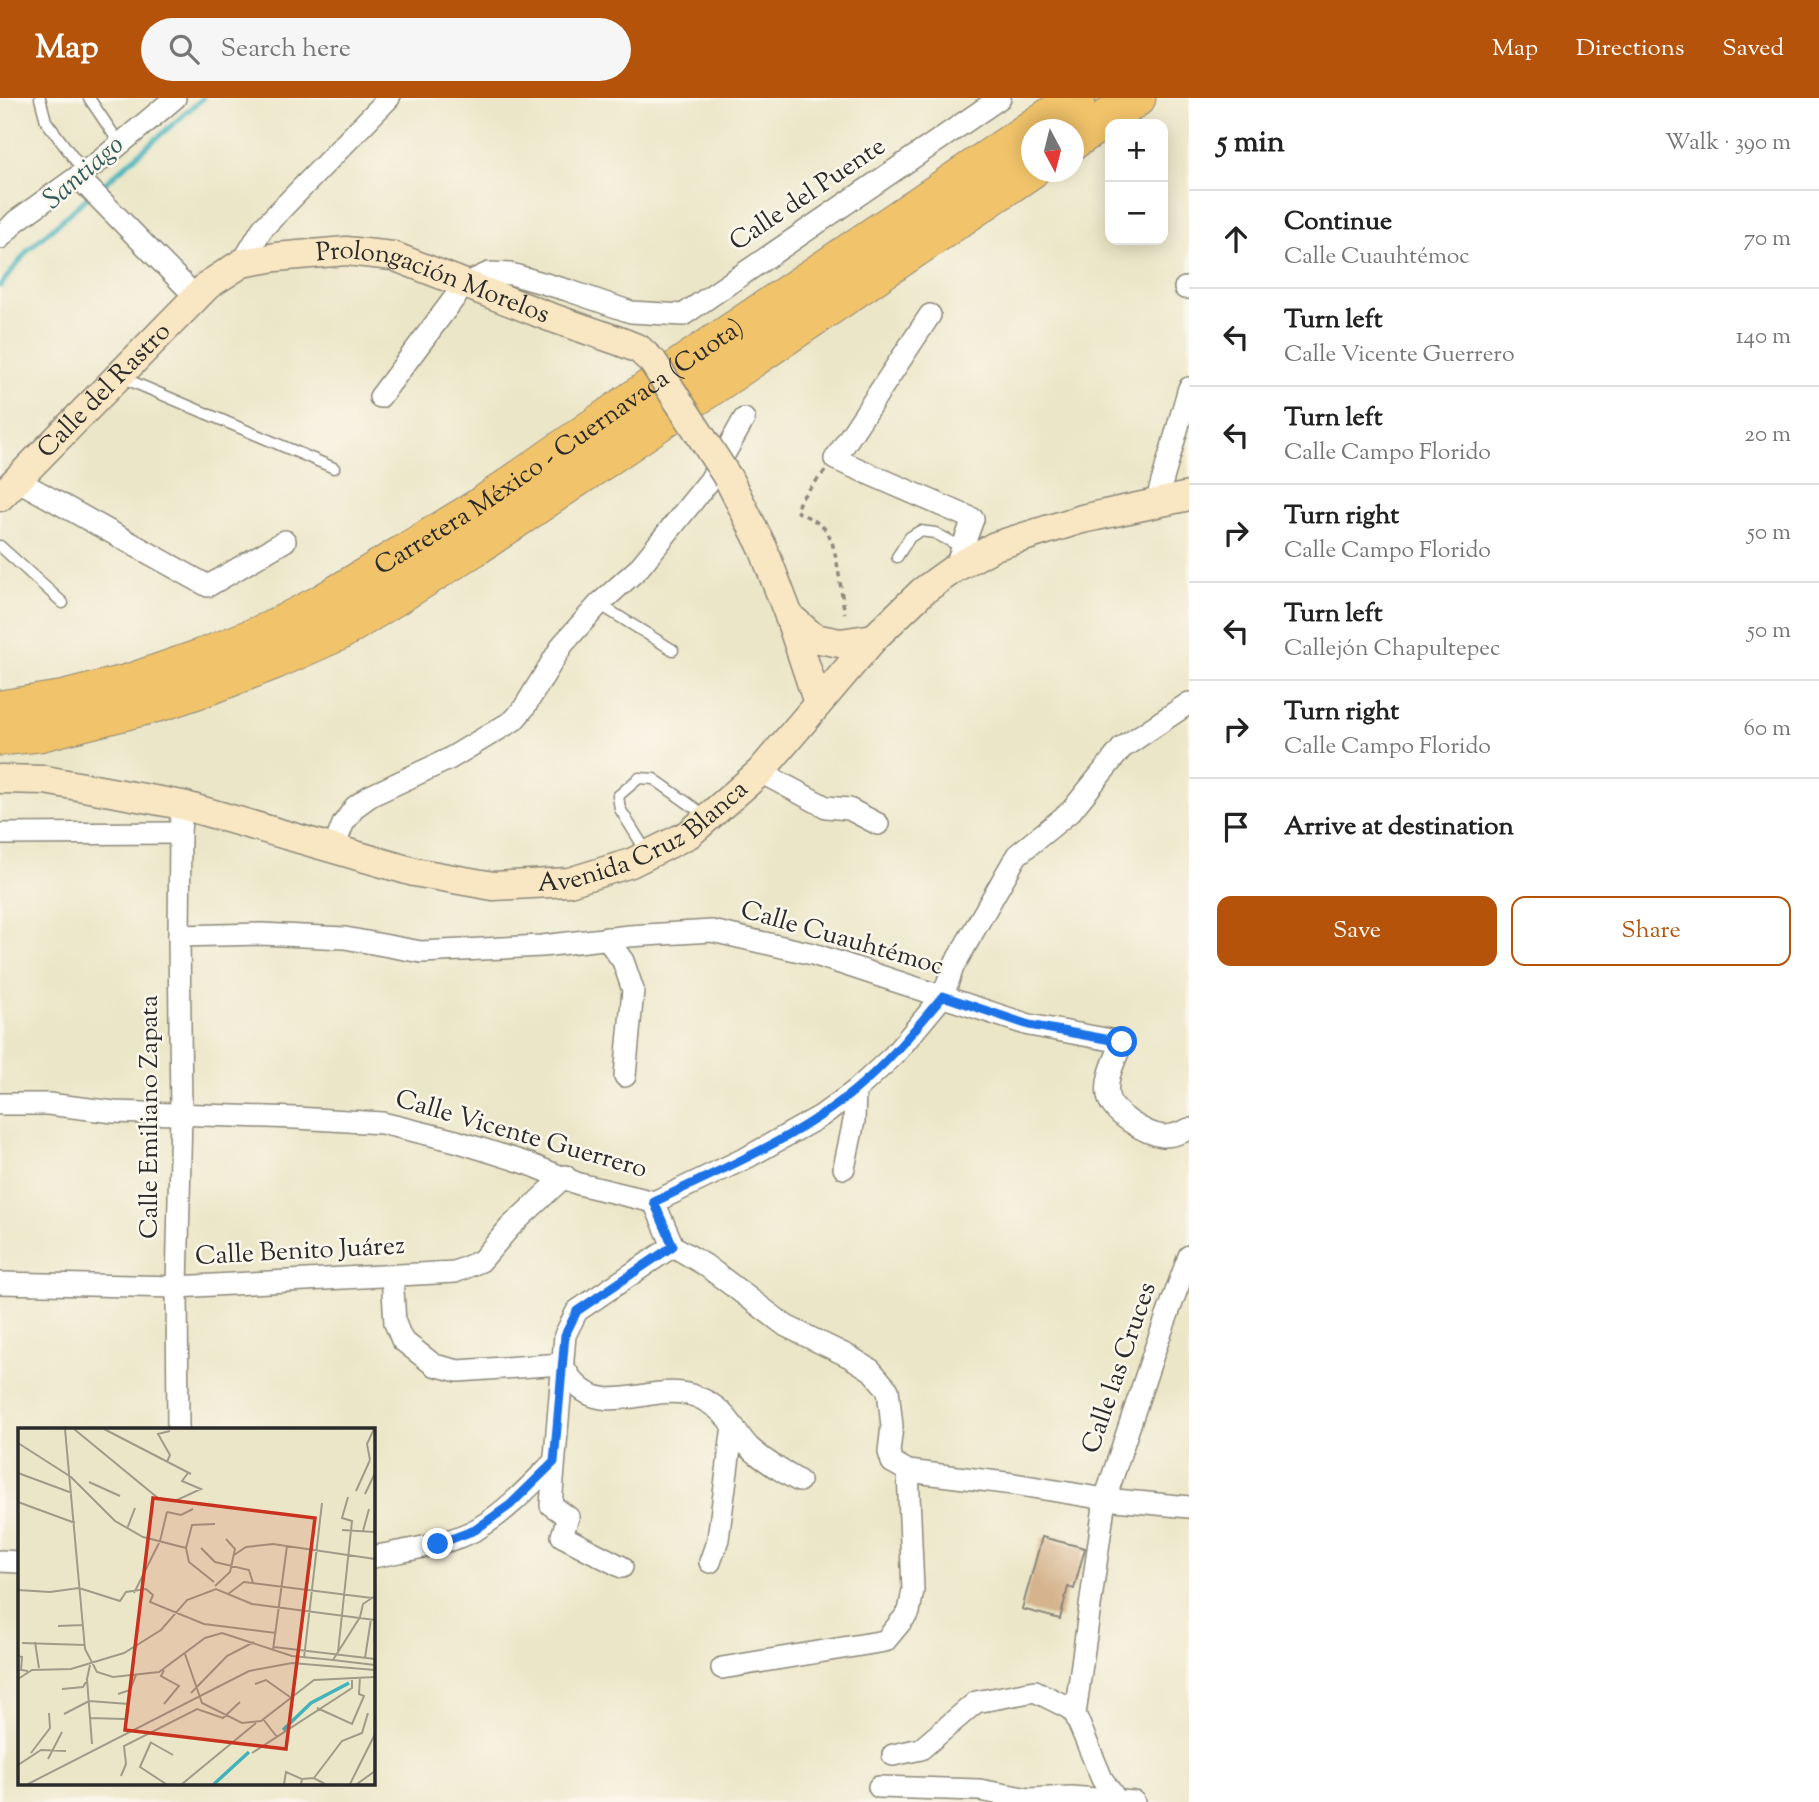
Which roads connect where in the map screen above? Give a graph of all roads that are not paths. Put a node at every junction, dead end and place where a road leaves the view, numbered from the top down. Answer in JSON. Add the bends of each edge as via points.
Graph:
{"nodes":[{"id":1,"x":40,"y":98,"type":"edge"},
{"id":2,"x":89,"y":98,"type":"edge"},
{"id":3,"x":175,"y":98,"type":"edge"},
{"id":4,"x":389,"y":98,"type":"edge"},
{"id":5,"x":1000,"y":98,"type":"edge"},
{"id":6,"x":1077,"y":98,"type":"edge"},
{"id":7,"x":1137,"y":98,"type":"edge"},
{"id":8,"x":1084,"y":134,"type":"edge"},
{"id":9,"x":120,"y":144,"type":"junction"},
{"id":10,"x":81,"y":176,"type":"junction"},
{"id":11,"x":1021,"y":177,"type":"edge"},
{"id":12,"x":0,"y":238,"type":"edge"},
{"id":13,"x":242,"y":264,"type":"junction"},
{"id":14,"x":466,"y":284,"type":"junction"},
{"id":15,"x":202,"y":291,"type":"junction"},
{"id":16,"x":930,"y":315,"type":"dead end"},
{"id":17,"x":119,"y":376,"type":"junction"},
{"id":18,"x":1189,"y":389,"type":"edge"},
{"id":19,"x":380,"y":397,"type":"dead end"},
{"id":20,"x":744,"y":419,"type":"dead end"},
{"id":21,"x":334,"y":468,"type":"dead end"},
{"id":22,"x":719,"y":479,"type":"junction"},
{"id":23,"x":8,"y":488,"type":"edge"},
{"id":24,"x":1189,"y":496,"type":"edge"},
{"id":25,"x":1156,"y":503,"type":"junction"},
{"id":26,"x":285,"y":541,"type":"dead end"},
{"id":27,"x":0,"y":546,"type":"edge"},
{"id":28,"x":897,"y":557,"type":"dead end"},
{"id":29,"x":959,"y":558,"type":"junction"},
{"id":30,"x":63,"y":603,"type":"dead end"},
{"id":31,"x":599,"y":604,"type":"junction"},
{"id":32,"x":789,"y":616,"type":"junction"},
{"id":33,"x":874,"y":638,"type":"junction"},
{"id":34,"x":673,"y":650,"type":"dead end"},
{"id":35,"x":818,"y":703,"type":"junction"},
{"id":36,"x":1189,"y":703,"type":"edge"},
{"id":37,"x":0,"y":709,"type":"edge"},
{"id":38,"x":0,"y":737,"type":"edge"},
{"id":39,"x":760,"y":772,"type":"junction"},
{"id":40,"x":0,"y":779,"type":"edge"},
{"id":41,"x":708,"y":817,"type":"junction"},
{"id":42,"x":181,"y":819,"type":"junction"},
{"id":43,"x":878,"y":824,"type":"dead end"},
{"id":44,"x":0,"y":834,"type":"edge"},
{"id":45,"x":333,"y":850,"type":"junction"},
{"id":46,"x":648,"y":854,"type":"junction"},
{"id":47,"x":179,"y":936,"type":"junction"},
{"id":48,"x":606,"y":939,"type":"junction"},
{"id":49,"x":943,"y":996,"type":"junction"},
{"id":50,"x":625,"y":1076,"type":"dead end"},
{"id":51,"x":855,"y":1091,"type":"junction"},
{"id":52,"x":0,"y":1104,"type":"edge"},
{"id":53,"x":181,"y":1113,"type":"junction"},
{"id":54,"x":1189,"y":1129,"type":"edge"},
{"id":55,"x":844,"y":1168,"type":"dead end"},
{"id":56,"x":565,"y":1176,"type":"junction"},
{"id":57,"x":654,"y":1202,"type":"junction"},
{"id":58,"x":673,"y":1246,"type":"junction"},
{"id":59,"x":1189,"y":1256,"type":"edge"},
{"id":60,"x":392,"y":1275,"type":"junction"},
{"id":61,"x":0,"y":1283,"type":"edge"},
{"id":62,"x":177,"y":1287,"type":"junction"},
{"id":63,"x":562,"y":1364,"type":"junction"},
{"id":64,"x":733,"y":1426,"type":"junction"},
{"id":65,"x":178,"y":1428,"type":"edge"},
{"id":66,"x":554,"y":1462,"type":"junction"},
{"id":67,"x":908,"y":1471,"type":"junction"},
{"id":68,"x":799,"y":1481,"type":"dead end"},
{"id":69,"x":1105,"y":1499,"type":"junction"},
{"id":70,"x":1189,"y":1507,"type":"edge"},
{"id":71,"x":374,"y":1557,"type":"edge"},
{"id":72,"x":0,"y":1561,"type":"edge"},
{"id":73,"x":18,"y":1562,"type":"edge"},
{"id":74,"x":710,"y":1562,"type":"dead end"},
{"id":75,"x":622,"y":1567,"type":"dead end"},
{"id":76,"x":722,"y":1668,"type":"dead end"},
{"id":77,"x":1075,"y":1714,"type":"junction"},
{"id":78,"x":893,"y":1755,"type":"dead end"},
{"id":79,"x":880,"y":1787,"type":"dead end"},
{"id":80,"x":1026,"y":1801,"type":"edge"},
{"id":81,"x":1126,"y":1801,"type":"edge"}],
"edges":[{"from":1,"to":10,"type":"lane","via":[[46,121]]},
{"from":2,"to":9,"type":"lane"},
{"from":3,"to":9,"type":"street"},
{"from":4,"to":13,"type":"street","via":[[262,229]]},
{"from":5,"to":14,"type":"street","name":"Calle del Puente","via":[[683,315],[631,312],[511,274],[489,273]]},
{"from":6,"to":37,"type":"highway","name":"Carretera México - Cuernavaca (Cuota)","via":[[481,506],[322,603],[268,631],[128,682],[65,699]]},
{"from":7,"to":8,"type":"highway"},
{"from":9,"to":10,"type":"street"},
{"from":10,"to":12,"type":"street","via":[[16,221]]},
{"from":10,"to":15,"type":"street","via":[[100,199]]},
{"from":11,"to":38,"type":"highway","name":"Carretera México - Cuernavaca (Cuota)","via":[[477,546],[339,632],[162,702],[40,733]]},
{"from":13,"to":14,"type":"main road","name":"Prolongación Morelos","via":[[345,251],[393,256]]},
{"from":13,"to":15,"type":"main road","name":"Prolongación Morelos"},
{"from":14,"to":19,"type":"street"},
{"from":14,"to":22,"type":"main road","name":"Prolongación Morelos","bridge":true,"via":[[639,349],[653,362]]},
{"from":15,"to":17,"type":"main road","name":"Calle del Rastro"},
{"from":16,"to":29,"type":"street","via":[[835,459],[973,519]]},
{"from":17,"to":21,"type":"lane"},
{"from":17,"to":23,"type":"main road","name":"Calle del Rastro"},
{"from":18,"to":25,"type":"street"},
{"from":20,"to":22,"type":"street"},
{"from":22,"to":31,"type":"street","via":[[638,569]]},
{"from":22,"to":32,"type":"main road","via":[[763,548]]},
{"from":23,"to":26,"type":"street","via":[[208,586]]},
{"from":24,"to":25,"type":"main road","name":"Avenida Cruz Blanca"},
{"from":25,"to":29,"type":"main road","name":"Avenida Cruz Blanca","via":[[1082,519]]},
{"from":27,"to":30,"type":"lane"},
{"from":28,"to":29,"type":"lane","via":[[910,537],[920,531],[935,533]]},
{"from":29,"to":33,"type":"main road","name":"Avenida Cruz Blanca"},
{"from":31,"to":34,"type":"lane"},
{"from":31,"to":45,"type":"street","via":[[562,644],[514,720],[449,759],[370,796],[343,824]]},
{"from":32,"to":33,"type":"main road","via":[[814,638],[841,643]]},
{"from":32,"to":35,"type":"main road"},
{"from":33,"to":35,"type":"main road","name":"Avenida Cruz Blanca"},
{"from":35,"to":39,"type":"main road","name":"Avenida Cruz Blanca"},
{"from":36,"to":49,"type":"street","name":"Calle Vicente Guerrero","via":[[1122,748],[1071,811],[1017,855],[953,967]]},
{"from":39,"to":41,"type":"main road","name":"Avenida Cruz Blanca"},
{"from":39,"to":43,"type":"street","via":[[826,807],[849,809]]},
{"from":40,"to":42,"type":"main road","name":"Avenida Cruz Blanca","via":[[45,780]]},
{"from":41,"to":46,"type":"main road","name":"Avenida Cruz Blanca","via":[[689,834]]},
{"from":41,"to":46,"type":"lane","via":[[654,779],[639,778],[618,796],[620,809]]},
{"from":42,"to":44,"type":"street"},
{"from":42,"to":45,"type":"main road","name":"Avenida Cruz Blanca"},
{"from":42,"to":47,"type":"street","name":"Calle Emiliano Zapata"},
{"from":45,"to":46,"type":"main road","name":"Avenida Cruz Blanca","via":[[414,872],[493,886],[569,882]]},
{"from":47,"to":48,"type":"street","name":"Calle Cuauhtémoc","via":[[345,938],[421,952]]},
{"from":47,"to":53,"type":"street","name":"Calle Emiliano Zapata"},
{"from":48,"to":49,"type":"street","name":"Calle Cuauhtémoc","via":[[712,931],[813,954]]},
{"from":48,"to":50,"type":"street","via":[[624,961],[633,990]]},
{"from":49,"to":51,"type":"street","name":"Calle Vicente Guerrero","via":[[894,1055]]},
{"from":49,"to":54,"type":"street","name":"Calle Cuauhtémoc","via":[[1029,1025],[1122,1042],[1108,1079],[1108,1098],[1114,1109],[1143,1130],[1163,1136]]},
{"from":51,"to":55,"type":"street"},
{"from":51,"to":57,"type":"street","name":"Calle Vicente Guerrero","via":[[748,1157]]},
{"from":52,"to":53,"type":"street","name":"Calle Vicente Guerrero"},
{"from":53,"to":56,"type":"street","name":"Calle Vicente Guerrero","via":[[382,1124],[456,1141]]},
{"from":53,"to":62,"type":"street","name":"Calle Emiliano Zapata"},
{"from":56,"to":57,"type":"street","name":"Calle Vicente Guerrero","via":[[579,1184]]},
{"from":56,"to":60,"type":"street","name":"Calle Benito Juárez","via":[[481,1261],[456,1272]]},
{"from":57,"to":58,"type":"street"},
{"from":58,"to":63,"type":"street","via":[[577,1311],[565,1335]]},
{"from":58,"to":67,"type":"street","via":[[786,1326],[871,1370],[888,1390],[892,1462]]},
{"from":59,"to":69,"type":"street","name":"Calle las Cruces"},
{"from":60,"to":62,"type":"street","name":"Calle Benito Juárez"},
{"from":60,"to":63,"type":"street","via":[[395,1323],[402,1340],[434,1365],[458,1371]]},
{"from":61,"to":62,"type":"street","name":"Calle Benito Juárez"},
{"from":62,"to":65,"type":"street","name":"Calle Emiliano Zapata"},
{"from":63,"to":64,"type":"street","via":[[588,1394],[613,1399],[686,1393],[706,1401]]},
{"from":63,"to":66,"type":"street"},
{"from":64,"to":68,"type":"street","via":[[748,1447]]},
{"from":64,"to":74,"type":"street","via":[[718,1539]]},
{"from":66,"to":71,"type":"street","via":[[510,1505],[475,1530],[438,1544]]},
{"from":66,"to":75,"type":"street","via":[[551,1505],[568,1517],[562,1536]]},
{"from":67,"to":69,"type":"street"},
{"from":67,"to":76,"type":"street","via":[[913,1590],[909,1612],[884,1641]]},
{"from":69,"to":70,"type":"street"},
{"from":69,"to":77,"type":"street","name":"Calle las Cruces"},
{"from":72,"to":73,"type":"street"},
{"from":77,"to":78,"type":"street","via":[[1035,1691],[976,1702],[921,1749]]},
{"from":77,"to":81,"type":"street","via":[[1102,1779]]},
{"from":79,"to":80,"type":"street","via":[[979,1790]]},
{"from":80,"to":81,"type":"street","via":[[1071,1797]]}]}
